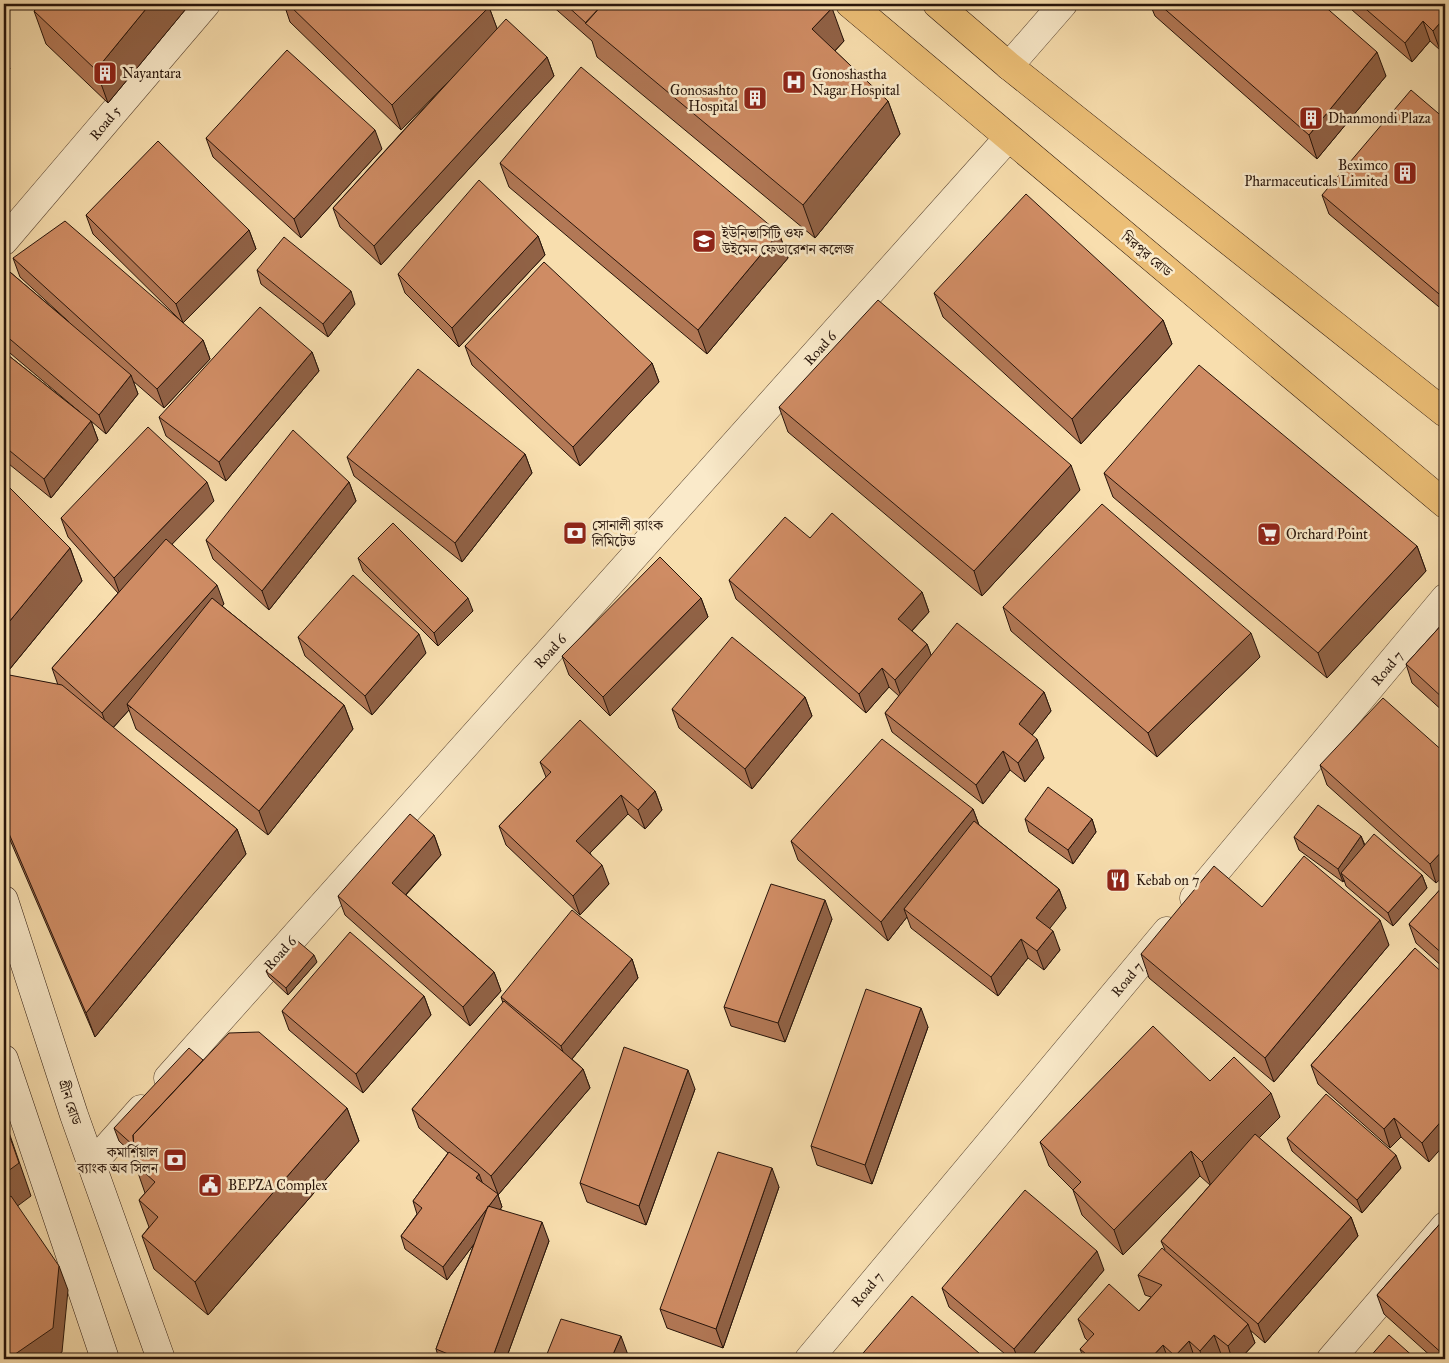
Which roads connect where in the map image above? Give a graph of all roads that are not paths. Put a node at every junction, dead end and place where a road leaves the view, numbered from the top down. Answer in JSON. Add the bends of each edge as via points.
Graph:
{"nodes":[{"id":1,"x":206,"y":4,"type":"edge"},
{"id":2,"x":850,"y":4,"type":"edge"},
{"id":3,"x":937,"y":4,"type":"edge"},
{"id":4,"x":1063,"y":4,"type":"edge"},
{"id":5,"x":1009,"y":66,"type":"junction"},
{"id":6,"x":1008,"y":138,"type":"junction"},
{"id":7,"x":4,"y":242,"type":"edge"},
{"id":8,"x":1445,"y":413,"type":"edge"},
{"id":9,"x":1445,"y":504,"type":"edge"},
{"id":10,"x":1445,"y":598,"type":"edge"},
{"id":11,"x":4,"y":900,"type":"edge"},
{"id":12,"x":4,"y":1059,"type":"edge"},
{"id":13,"x":92,"y":1164,"type":"junction"},
{"id":14,"x":1445,"y":1226,"type":"edge"},
{"id":15,"x":105,"y":1359,"type":"edge"},
{"id":16,"x":161,"y":1359,"type":"edge"},
{"id":17,"x":809,"y":1359,"type":"edge"},
{"id":18,"x":1331,"y":1359,"type":"edge"}],
"edges":[{"from":1,"to":7,"type":"street","name":"Road 5"},
{"from":2,"to":6,"type":"highway","name":"মিরপুর রোড"},
{"from":3,"to":5,"type":"highway"},
{"from":4,"to":5,"type":"street"},
{"from":5,"to":8,"type":"highway"},
{"from":6,"to":9,"type":"highway","name":"মিরপুর রোড"},
{"from":6,"to":13,"type":"street","name":"Road 6"},
{"from":10,"to":17,"type":"street","name":"Road 7"},
{"from":11,"to":13,"type":"street","name":"গ্রীন রোড"},
{"from":12,"to":15,"type":"street"},
{"from":13,"to":16,"type":"street","name":"গ্রীন রোড"},
{"from":14,"to":18,"type":"street"}]}
